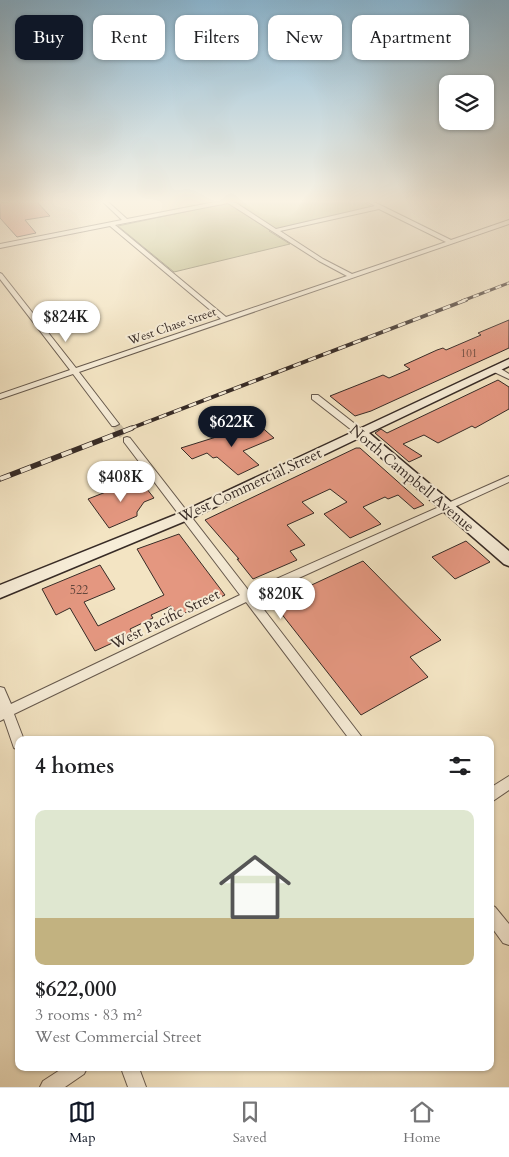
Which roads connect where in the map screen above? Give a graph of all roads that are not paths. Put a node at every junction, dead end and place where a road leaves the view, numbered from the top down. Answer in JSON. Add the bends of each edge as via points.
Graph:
{"nodes":[{"id":1,"x":144,"y":252,"type":"edge"},
{"id":2,"x":310,"y":252,"type":"edge"},
{"id":3,"x":423,"y":252,"type":"edge"},
{"id":4,"x":0,"y":275,"type":"edge"},
{"id":5,"x":352,"y":276,"type":"junction"},
{"id":6,"x":226,"y":320,"type":"junction"},
{"id":7,"x":509,"y":362,"type":"edge"},
{"id":8,"x":495,"y":369,"type":"junction"},
{"id":9,"x":74,"y":371,"type":"junction"},
{"id":10,"x":509,"y":377,"type":"edge"},
{"id":11,"x":0,"y":397,"type":"edge"},
{"id":12,"x":314,"y":397,"type":"dead end"},
{"id":13,"x":115,"y":424,"type":"tunnel mouth"},
{"id":14,"x":361,"y":434,"type":"junction"},
{"id":15,"x":127,"y":440,"type":"tunnel mouth"},
{"id":16,"x":509,"y":479,"type":"edge"},
{"id":17,"x":447,"y":507,"type":"junction"},
{"id":18,"x":185,"y":516,"type":"junction"},
{"id":19,"x":509,"y":560,"type":"edge"},
{"id":20,"x":0,"y":592,"type":"edge"},
{"id":21,"x":246,"y":597,"type":"junction"},
{"id":22,"x":0,"y":692,"type":"edge"},
{"id":23,"x":4,"y":713,"type":"edge"},
{"id":24,"x":15,"y":736,"type":"edge"},
{"id":25,"x":355,"y":736,"type":"edge"},
{"id":26,"x":509,"y":782,"type":"edge"},
{"id":27,"x":494,"y":793,"type":"edge"},
{"id":28,"x":494,"y":917,"type":"edge"},
{"id":29,"x":509,"y":937,"type":"edge"},
{"id":30,"x":73,"y":1071,"type":"edge"},
{"id":31,"x":131,"y":1071,"type":"edge"},
{"id":32,"x":49,"y":1087,"type":"edge"},
{"id":33,"x":136,"y":1087,"type":"edge"}],
"edges":[{"from":1,"to":6,"type":"street"},
{"from":2,"to":5,"type":"street"},
{"from":3,"to":5,"type":"street","name":"West Chase Street"},
{"from":4,"to":9,"type":"street"},
{"from":5,"to":6,"type":"street","name":"West Chase Street"},
{"from":6,"to":9,"type":"street","name":"West Chase Street"},
{"from":7,"to":8,"type":"street","name":"West Commercial Street"},
{"from":8,"to":10,"type":"street"},
{"from":8,"to":14,"type":"street","name":"West Commercial Street"},
{"from":9,"to":11,"type":"street","name":"West Chase Street"},
{"from":9,"to":13,"type":"street"},
{"from":12,"to":14,"type":"street","name":"North Campbell Avenue"},
{"from":14,"to":17,"type":"street","name":"North Campbell Avenue"},
{"from":14,"to":18,"type":"street","name":"West Commercial Street"},
{"from":15,"to":18,"type":"street"},
{"from":16,"to":17,"type":"street","name":"West Pacific Street"},
{"from":17,"to":19,"type":"street","name":"North Campbell Avenue"},
{"from":17,"to":21,"type":"street","name":"West Pacific Street"},
{"from":18,"to":20,"type":"street","name":"West Commercial Street"},
{"from":18,"to":21,"type":"street"},
{"from":21,"to":23,"type":"street","name":"West Pacific Street"},
{"from":21,"to":25,"type":"street"},
{"from":22,"to":23,"type":"street"},
{"from":23,"to":24,"type":"street"},
{"from":26,"to":27,"type":"street"},
{"from":28,"to":29,"type":"street"},
{"from":30,"to":32,"type":"street"},
{"from":31,"to":33,"type":"street"}]}
